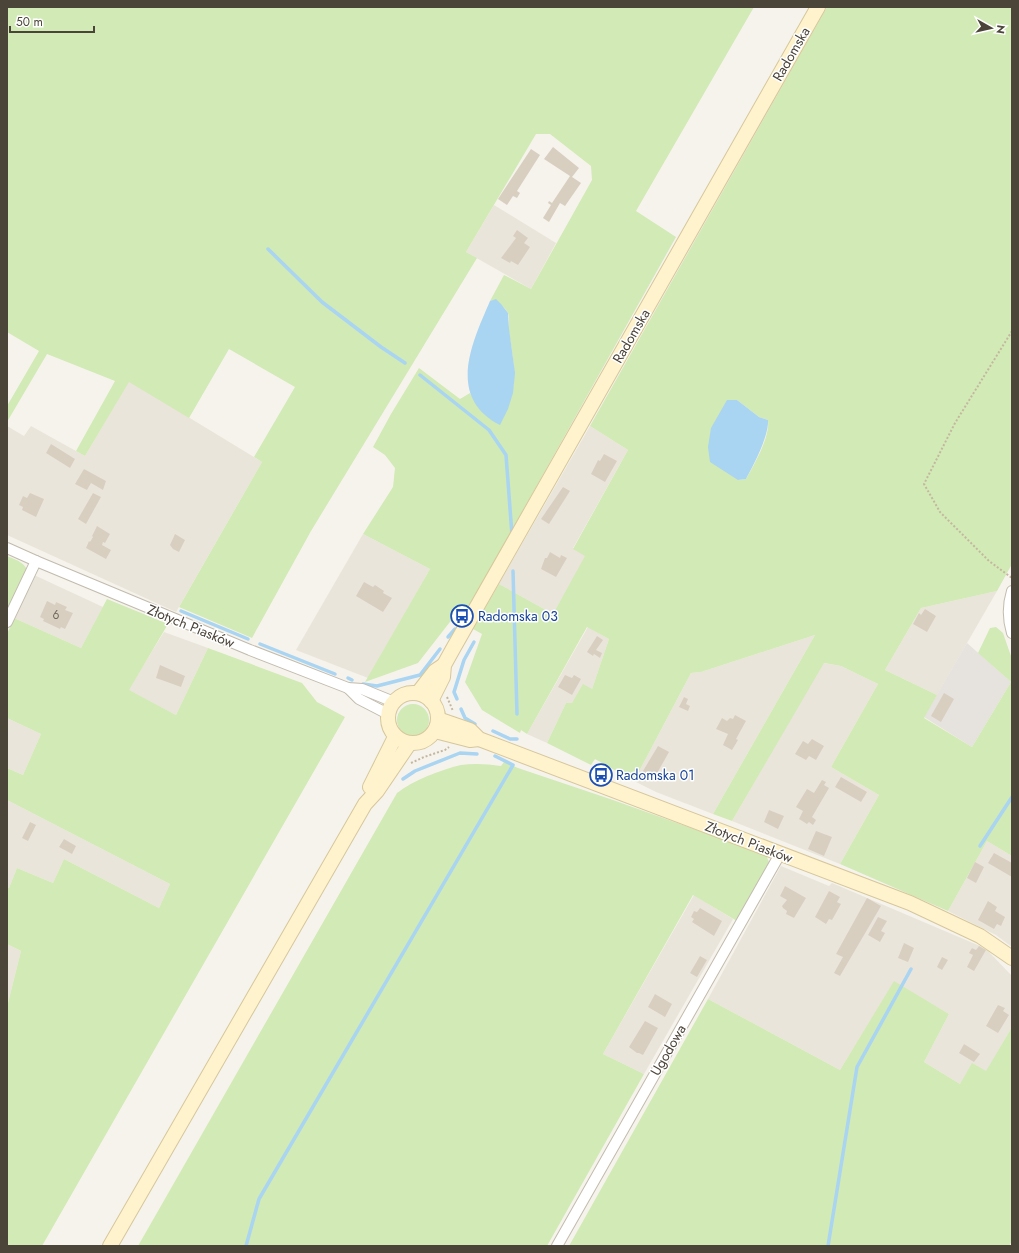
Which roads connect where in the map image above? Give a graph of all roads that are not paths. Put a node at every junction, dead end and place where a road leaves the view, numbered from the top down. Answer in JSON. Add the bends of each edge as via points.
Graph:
{"nodes":[{"id":1,"x":818,"y":7,"type":"edge"},
{"id":2,"x":7,"y":548,"type":"edge"},
{"id":3,"x":36,"y":562,"type":"junction"},
{"id":4,"x":1012,"y":591,"type":"edge"},
{"id":5,"x":7,"y":622,"type":"edge"},
{"id":6,"x":1012,"y":633,"type":"edge"},
{"id":7,"x":444,"y":665,"type":"junction"},
{"id":8,"x":418,"y":694,"type":"junction"},
{"id":9,"x":431,"y":701,"type":"junction"},
{"id":10,"x":391,"y":708,"type":"junction"},
{"id":11,"x":436,"y":725,"type":"junction"},
{"id":12,"x":395,"y":737,"type":"junction"},
{"id":13,"x":409,"y":744,"type":"junction"},
{"id":14,"x":365,"y":804,"type":"junction"},
{"id":15,"x":780,"y":854,"type":"junction"},
{"id":16,"x":1012,"y":958,"type":"edge"},
{"id":17,"x":110,"y":1246,"type":"edge"},
{"id":18,"x":557,"y":1246,"type":"edge"}],
"edges":[{"from":1,"to":7,"type":"street","name":"Radomska"},
{"from":2,"to":3,"type":"street","name":"Złotych Piasków"},
{"from":3,"to":5,"type":"street"},
{"from":3,"to":10,"type":"street","name":"Złotych Piasków","via":[[348,688],[359,698]]},
{"from":4,"to":6,"type":"street","via":[[1009,625]]},
{"from":7,"to":8,"type":"street","name":"Radomska","via":[[435,671]]},
{"from":7,"to":9,"type":"street","name":"Radomska","via":[[443,677]]},
{"from":8,"to":9,"type":"street"},
{"from":8,"to":10,"type":"street","via":[[405,694]]},
{"from":9,"to":11,"type":"street","via":[[435,705]]},
{"from":10,"to":12,"type":"street","via":[[388,726]]},
{"from":11,"to":13,"type":"street","via":[[426,741]]},
{"from":11,"to":15,"type":"street","name":"Złotych Piasków","via":[[470,730],[479,739]]},
{"from":12,"to":13,"type":"street"},
{"from":12,"to":14,"type":"street"},
{"from":13,"to":14,"type":"street"},
{"from":14,"to":17,"type":"street"},
{"from":15,"to":16,"type":"street","name":"Złotych Piasków","via":[[910,903],[980,936]]},
{"from":15,"to":18,"type":"street","name":"Ugodowa"}]}
